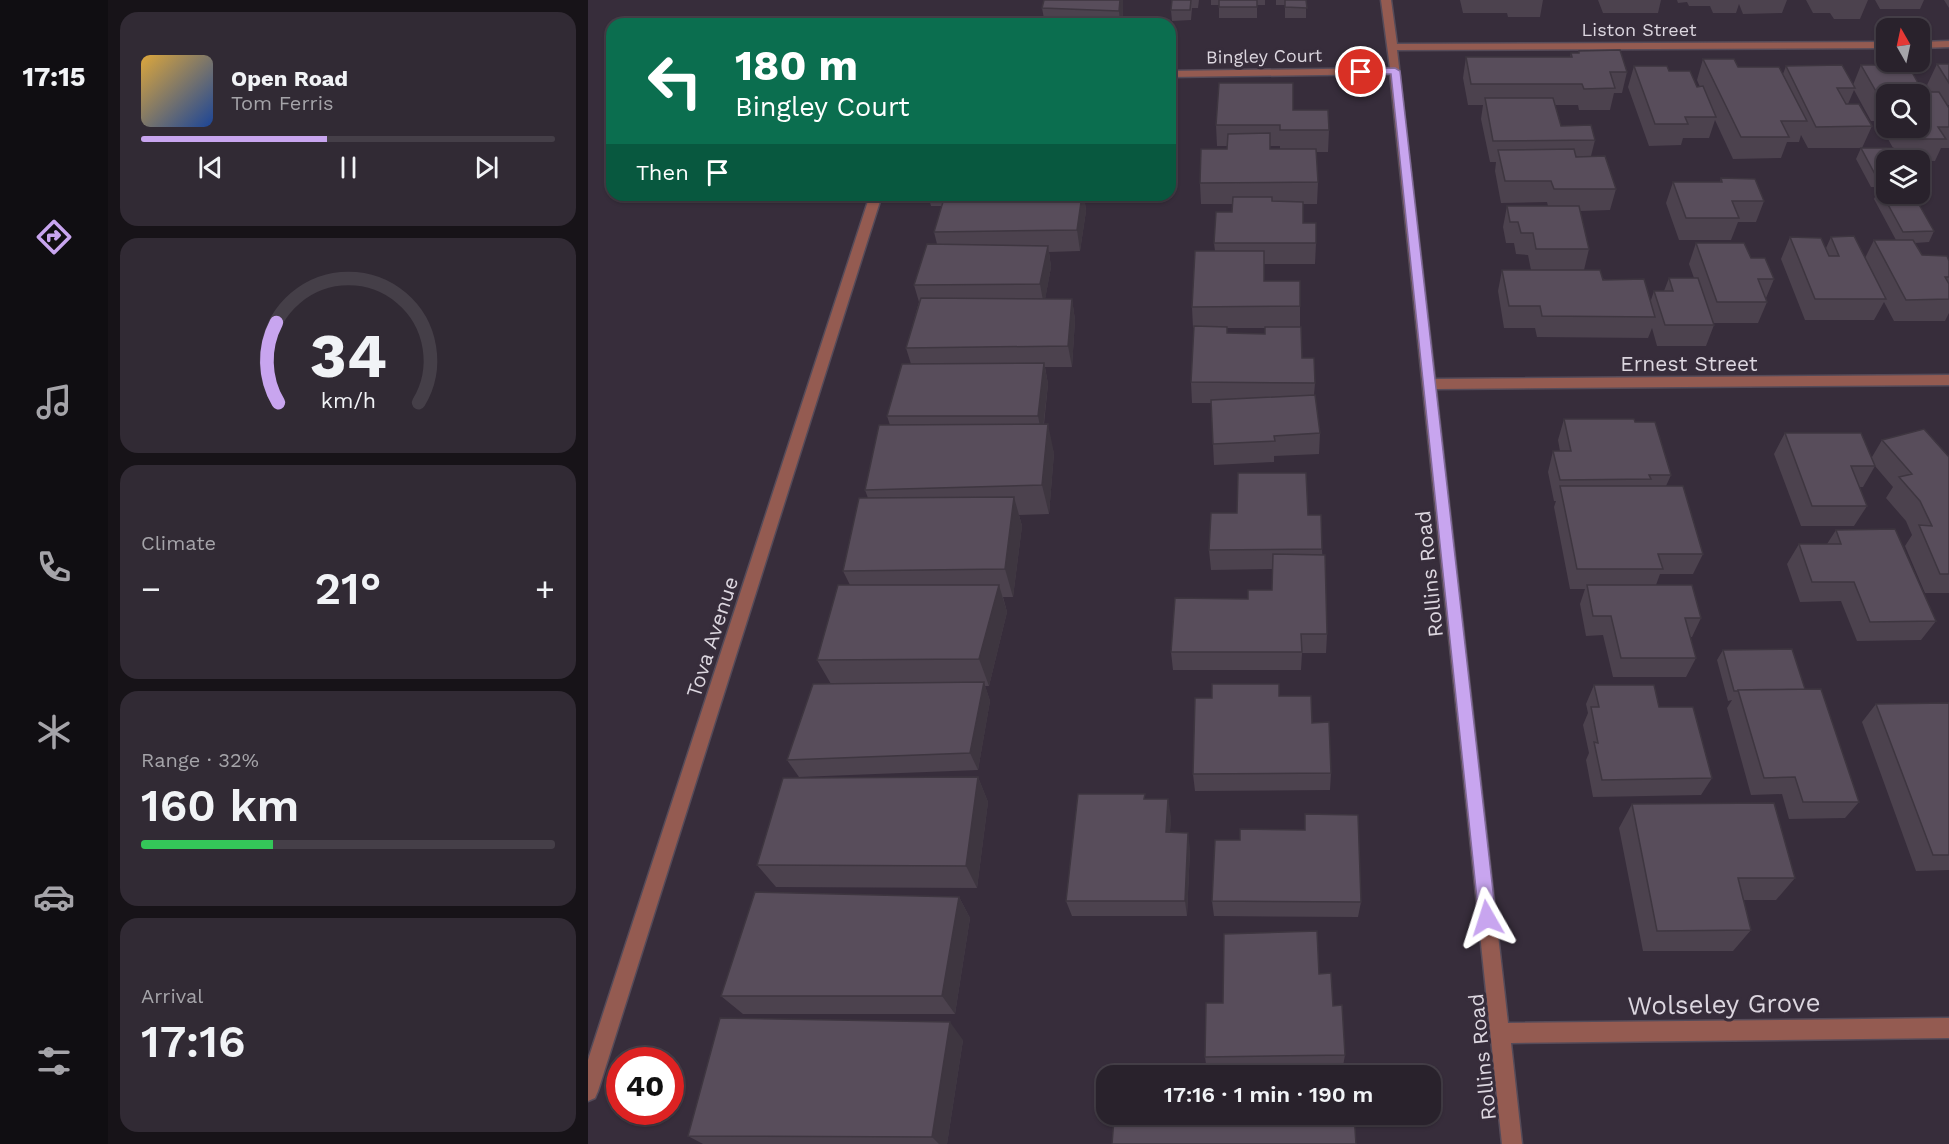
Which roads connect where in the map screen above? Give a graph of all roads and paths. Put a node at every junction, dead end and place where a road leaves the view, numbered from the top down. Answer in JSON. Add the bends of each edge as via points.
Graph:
{"nodes":[{"id":1,"x":1386,"y":0,"type":"edge"},
{"id":2,"x":1876,"y":45,"type":"edge"},
{"id":3,"x":1930,"y":45,"type":"edge"},
{"id":4,"x":1949,"y":45,"type":"edge"},
{"id":5,"x":1392,"y":47,"type":"junction"},
{"id":6,"x":1395,"y":71,"type":"junction"},
{"id":7,"x":1176,"y":74,"type":"edge"},
{"id":8,"x":874,"y":201,"type":"edge"},
{"id":9,"x":1949,"y":380,"type":"edge"},
{"id":10,"x":1429,"y":384,"type":"junction"},
{"id":11,"x":1949,"y":1028,"type":"edge"},
{"id":12,"x":1500,"y":1034,"type":"junction"},
{"id":13,"x":588,"y":1091,"type":"edge"},
{"id":14,"x":1512,"y":1144,"type":"edge"}],
"edges":[{"from":1,"to":5,"type":"street","name":"Rollins Road"},
{"from":2,"to":5,"type":"street","name":"Liston Street"},
{"from":3,"to":4,"type":"street"},
{"from":5,"to":6,"type":"street","name":"Rollins Road"},
{"from":6,"to":7,"type":"street","name":"Bingley Court"},
{"from":6,"to":10,"type":"street","name":"Rollins Road"},
{"from":8,"to":13,"type":"street","name":"Tova Avenue"},
{"from":9,"to":10,"type":"street","name":"Ernest Street"},
{"from":10,"to":12,"type":"street","name":"Rollins Road"},
{"from":11,"to":12,"type":"street","name":"Wolseley Grove"},
{"from":12,"to":14,"type":"street","name":"Rollins Road"}]}
